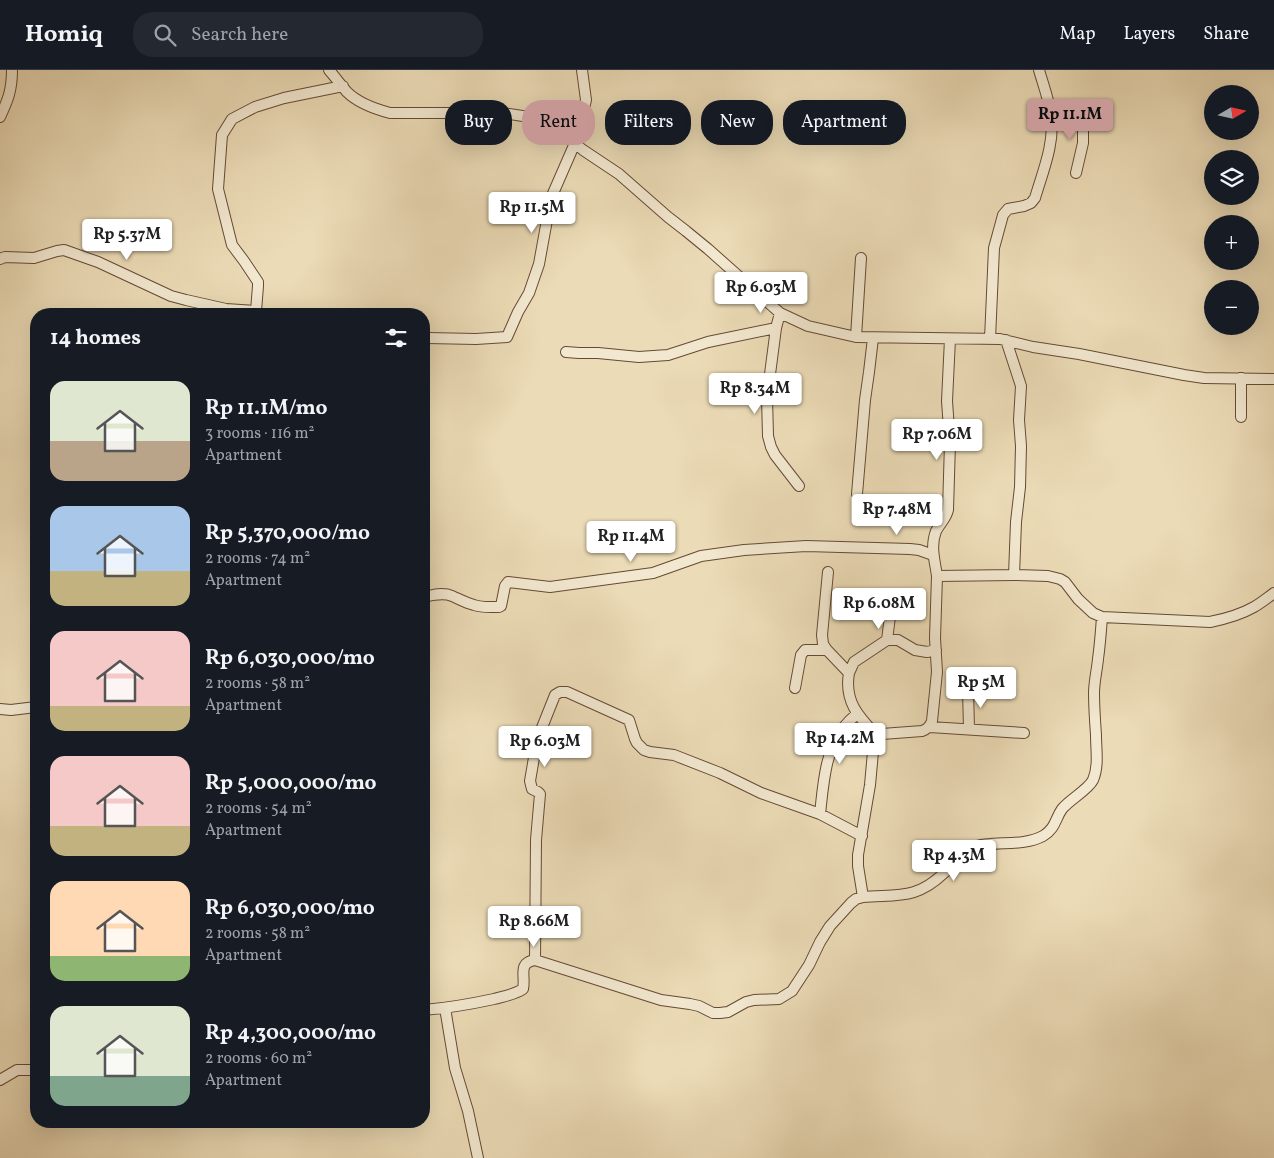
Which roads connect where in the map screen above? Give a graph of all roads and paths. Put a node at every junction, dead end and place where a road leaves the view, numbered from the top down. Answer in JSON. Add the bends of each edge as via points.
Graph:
{"nodes":[{"id":1,"x":12,"y":70,"type":"edge"},
{"id":2,"x":329,"y":70,"type":"edge"},
{"id":3,"x":582,"y":70,"type":"edge"},
{"id":4,"x":1039,"y":70,"type":"edge"},
{"id":5,"x":343,"y":86,"type":"junction"},
{"id":6,"x":586,"y":100,"type":"edge"},
{"id":7,"x":1051,"y":114,"type":"junction"},
{"id":8,"x":522,"y":116,"type":"edge"},
{"id":9,"x":0,"y":117,"type":"edge"},
{"id":10,"x":574,"y":145,"type":"edge"},
{"id":11,"x":578,"y":145,"type":"edge"},
{"id":12,"x":1076,"y":174,"type":"dead end"},
{"id":13,"x":861,"y":258,"type":"dead end"},
{"id":14,"x":0,"y":259,"type":"edge"},
{"id":15,"x":222,"y":308,"type":"edge"},
{"id":16,"x":258,"y":308,"type":"edge"},
{"id":17,"x":780,"y":314,"type":"junction"},
{"id":18,"x":776,"y":328,"type":"junction"},
{"id":19,"x":856,"y":337,"type":"junction"},
{"id":20,"x":430,"y":338,"type":"edge"},
{"id":21,"x":872,"y":338,"type":"junction"},
{"id":22,"x":990,"y":339,"type":"junction"},
{"id":23,"x":950,"y":340,"type":"junction"},
{"id":24,"x":1006,"y":340,"type":"junction"},
{"id":25,"x":566,"y":352,"type":"dead end"},
{"id":26,"x":1241,"y":378,"type":"junction"},
{"id":27,"x":1274,"y":379,"type":"edge"},
{"id":28,"x":1241,"y":418,"type":"dead end"},
{"id":29,"x":799,"y":486,"type":"dead end"},
{"id":30,"x":857,"y":494,"type":"dead end"},
{"id":31,"x":933,"y":555,"type":"junction"},
{"id":32,"x":828,"y":572,"type":"dead end"},
{"id":33,"x":1014,"y":575,"type":"junction"},
{"id":34,"x":938,"y":576,"type":"junction"},
{"id":35,"x":1274,"y":593,"type":"edge"},
{"id":36,"x":430,"y":596,"type":"edge"},
{"id":37,"x":892,"y":601,"type":"dead end"},
{"id":38,"x":1102,"y":617,"type":"junction"},
{"id":39,"x":887,"y":640,"type":"junction"},
{"id":40,"x":827,"y":650,"type":"junction"},
{"id":41,"x":936,"y":650,"type":"junction"},
{"id":42,"x":849,"y":673,"type":"junction"},
{"id":43,"x":795,"y":688,"type":"dead end"},
{"id":44,"x":968,"y":689,"type":"dead end"},
{"id":45,"x":30,"y":708,"type":"edge"},
{"id":46,"x":0,"y":710,"type":"edge"},
{"id":47,"x":857,"y":714,"type":"junction"},
{"id":48,"x":930,"y":727,"type":"junction"},
{"id":49,"x":969,"y":729,"type":"junction"},
{"id":50,"x":1024,"y":733,"type":"dead end"},
{"id":51,"x":877,"y":736,"type":"junction"},
{"id":52,"x":820,"y":814,"type":"junction"},
{"id":53,"x":862,"y":836,"type":"junction"},
{"id":54,"x":863,"y":897,"type":"junction"},
{"id":55,"x":536,"y":960,"type":"junction"},
{"id":56,"x":444,"y":1008,"type":"junction"},
{"id":57,"x":430,"y":1009,"type":"edge"},
{"id":58,"x":30,"y":1070,"type":"edge"},
{"id":59,"x":0,"y":1080,"type":"edge"},
{"id":60,"x":478,"y":1158,"type":"edge"}],
"edges":[{"from":1,"to":9,"type":"street","via":[[12,85]]},
{"from":2,"to":5,"type":"street"},
{"from":3,"to":6,"type":"street"},
{"from":4,"to":7,"type":"street"},
{"from":5,"to":8,"type":"street","via":[[354,98],[390,113],[503,113]]},
{"from":5,"to":16,"type":"street","via":[[255,107],[232,119],[222,135],[218,189],[232,245],[258,282]]},
{"from":7,"to":12,"type":"street","via":[[1078,116],[1084,125]]},
{"from":7,"to":22,"type":"street","via":[[1049,153],[1035,198],[1031,204],[1008,209],[1003,215],[994,248]]},
{"from":10,"to":20,"type":"street","via":[[551,198],[537,272],[507,337]]},
{"from":11,"to":17,"type":"street","via":[[708,249]]},
{"from":13,"to":19,"type":"street"},
{"from":14,"to":15,"type":"street","via":[[34,258],[64,250],[171,296]]},
{"from":17,"to":18,"type":"street"},
{"from":17,"to":19,"type":"street","via":[[808,326]]},
{"from":18,"to":25,"type":"street","via":[[708,342],[668,356]]},
{"from":18,"to":29,"type":"street","via":[[767,397],[768,436],[775,455]]},
{"from":19,"to":21,"type":"street"},
{"from":21,"to":23,"type":"street"},
{"from":21,"to":30,"type":"street"},
{"from":22,"to":23,"type":"street"},
{"from":22,"to":24,"type":"street"},
{"from":23,"to":31,"type":"street","via":[[948,510],[936,534]]},
{"from":24,"to":26,"type":"street","via":[[1184,375]]},
{"from":24,"to":33,"type":"street","via":[[1021,386],[1020,487]]},
{"from":26,"to":27,"type":"street"},
{"from":26,"to":28,"type":"street"},
{"from":31,"to":34,"type":"street"},
{"from":31,"to":36,"type":"street","via":[[910,548],[817,546],[744,550],[701,556],[653,573],[550,587],[508,582],[499,607],[481,607],[451,595]]},
{"from":32,"to":40,"type":"street","via":[[822,635]]},
{"from":33,"to":34,"type":"street"},
{"from":33,"to":38,"type":"street","via":[[1060,579],[1078,600]]},
{"from":34,"to":41,"type":"street"},
{"from":35,"to":38,"type":"street","via":[[1241,613],[1210,622]]},
{"from":37,"to":39,"type":"street"},
{"from":38,"to":54,"type":"street","via":[[1094,684],[1097,762],[1089,786],[1064,806],[1052,828],[1043,835],[1031,840],[969,849],[932,884],[917,892]]},
{"from":39,"to":41,"type":"street","via":[[898,640],[915,650]]},
{"from":39,"to":42,"type":"street","via":[[854,662]]},
{"from":40,"to":42,"type":"street"},
{"from":40,"to":43,"type":"street","via":[[805,650],[801,655]]},
{"from":41,"to":48,"type":"street","via":[[937,672]]},
{"from":42,"to":47,"type":"street","via":[[849,696]]},
{"from":44,"to":49,"type":"street"},
{"from":45,"to":46,"type":"street"},
{"from":47,"to":51,"type":"street"},
{"from":47,"to":52,"type":"street","via":[[842,728],[831,749]]},
{"from":48,"to":49,"type":"street"},
{"from":48,"to":51,"type":"street","via":[[922,731]]},
{"from":49,"to":50,"type":"street"},
{"from":51,"to":53,"type":"street"},
{"from":52,"to":53,"type":"street"},
{"from":52,"to":55,"type":"street","via":[[761,793],[674,755],[644,750],[634,739],[629,720],[567,692],[560,692],[555,695],[537,740],[530,781],[532,789],[540,794],[536,840]]},
{"from":53,"to":54,"type":"street","via":[[858,866]]},
{"from":54,"to":55,"type":"street","via":[[851,903],[830,926],[792,991],[778,998],[746,1002],[728,1012],[713,1013],[699,1006],[661,1000]]},
{"from":55,"to":56,"type":"street","via":[[529,961],[523,969],[524,984],[519,992]]},
{"from":56,"to":57,"type":"street"},
{"from":56,"to":60,"type":"street","via":[[455,1068]]},
{"from":58,"to":59,"type":"street","via":[[17,1070]]}]}
